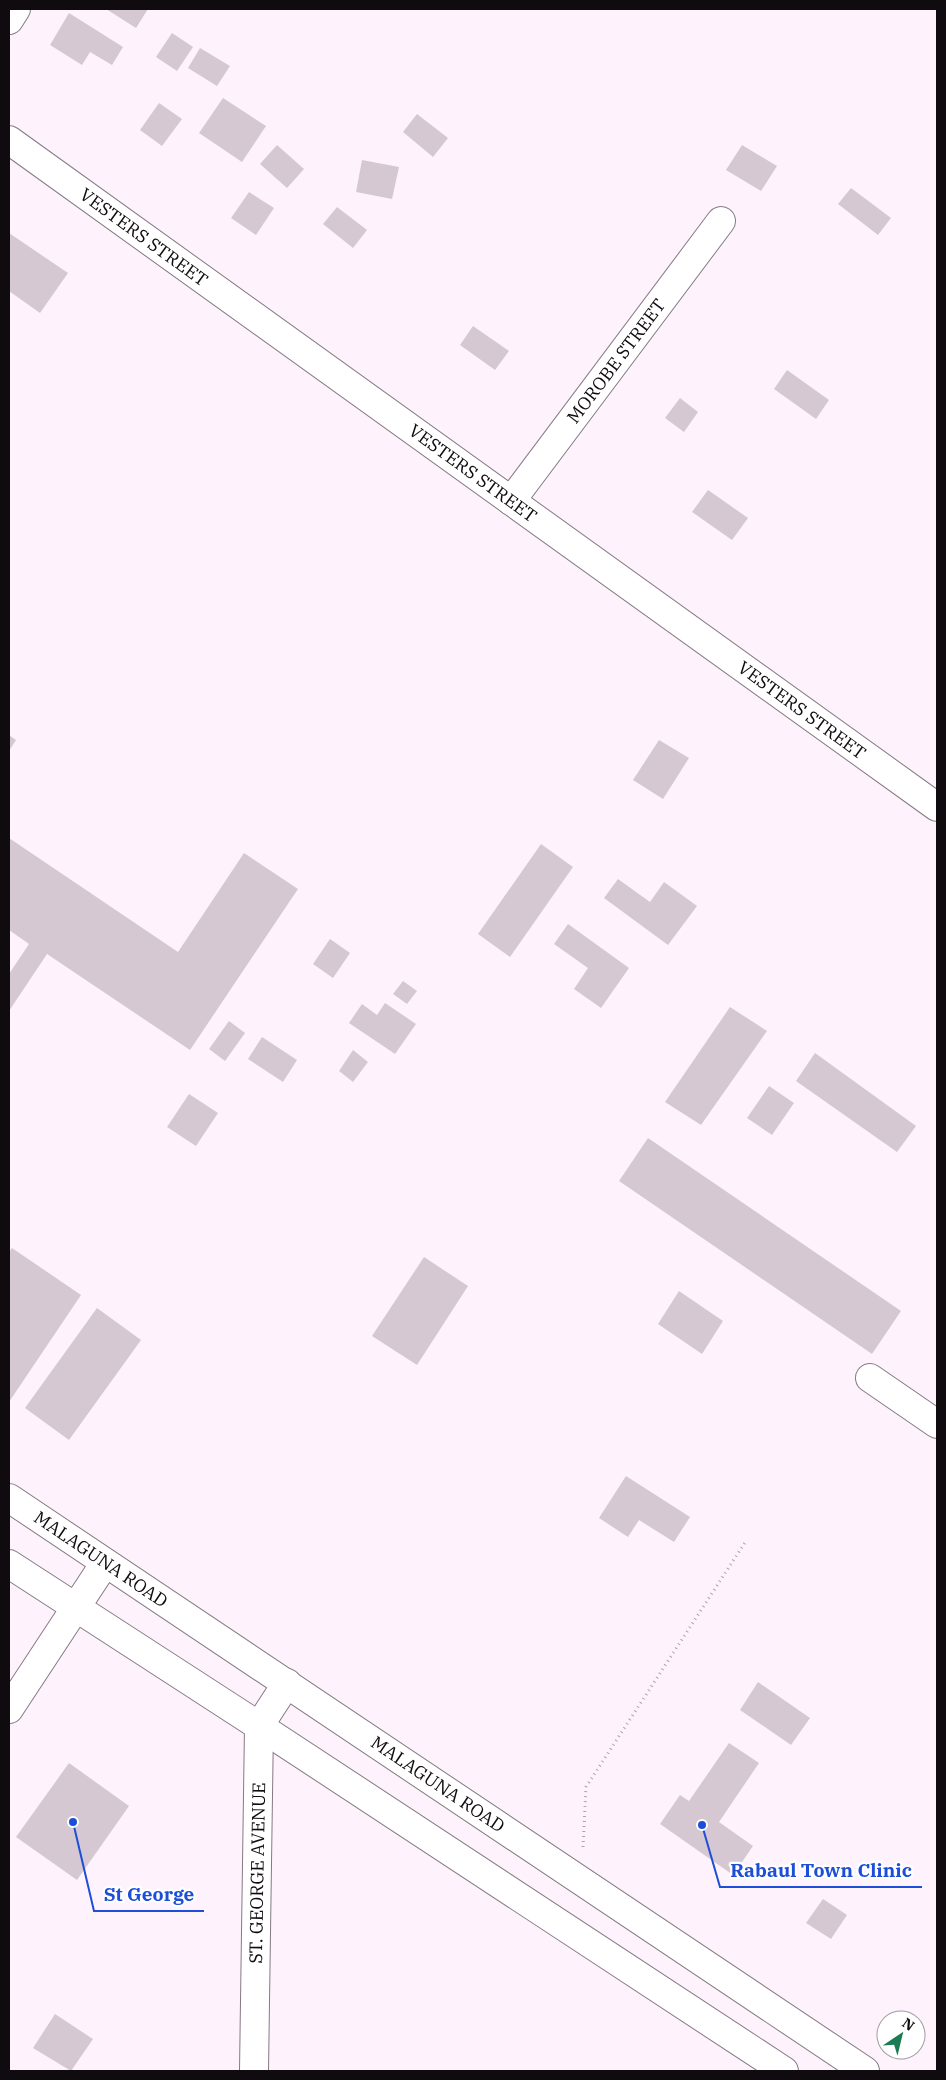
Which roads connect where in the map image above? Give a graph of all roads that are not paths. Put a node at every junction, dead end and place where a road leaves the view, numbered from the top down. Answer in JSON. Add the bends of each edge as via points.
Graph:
{"nodes":[{"id":1,"x":16,"y":9,"type":"edge"},
{"id":2,"x":9,"y":20,"type":"edge"},
{"id":3,"x":9,"y":140,"type":"edge"},
{"id":4,"x":721,"y":221,"type":"dead end"},
{"id":5,"x":511,"y":500,"type":"junction"},
{"id":6,"x":937,"y":807,"type":"edge"},
{"id":7,"x":870,"y":1378,"type":"dead end"},
{"id":8,"x":937,"y":1424,"type":"edge"},
{"id":9,"x":9,"y":1498,"type":"edge"},
{"id":10,"x":105,"y":1562,"type":"junction"},
{"id":11,"x":9,"y":1564,"type":"edge"},
{"id":12,"x":75,"y":1608,"type":"junction"},
{"id":13,"x":287,"y":1683,"type":"junction"},
{"id":14,"x":9,"y":1709,"type":"edge"},
{"id":15,"x":259,"y":1726,"type":"junction"},
{"id":16,"x":755,"y":2062,"type":"edge"},
{"id":17,"x":254,"y":2071,"type":"edge"},
{"id":18,"x":784,"y":2071,"type":"edge"},
{"id":19,"x":865,"y":2071,"type":"edge"}],
"edges":[{"from":1,"to":2,"type":"street"},
{"from":3,"to":5,"type":"street","name":"VESTERS STREET"},
{"from":4,"to":5,"type":"street","name":"MOROBE STREET"},
{"from":5,"to":6,"type":"street","name":"VESTERS STREET"},
{"from":7,"to":8,"type":"street"},
{"from":9,"to":10,"type":"street","name":"MALAGUNA ROAD"},
{"from":10,"to":12,"type":"street"},
{"from":10,"to":13,"type":"street","name":"MALAGUNA ROAD"},
{"from":11,"to":12,"type":"street"},
{"from":12,"to":14,"type":"street"},
{"from":12,"to":15,"type":"street"},
{"from":13,"to":15,"type":"street"},
{"from":13,"to":19,"type":"street","name":"MALAGUNA ROAD"},
{"from":15,"to":16,"type":"street"},
{"from":15,"to":17,"type":"street","name":"ST. GEORGE AVENUE"},
{"from":16,"to":18,"type":"street"}]}
